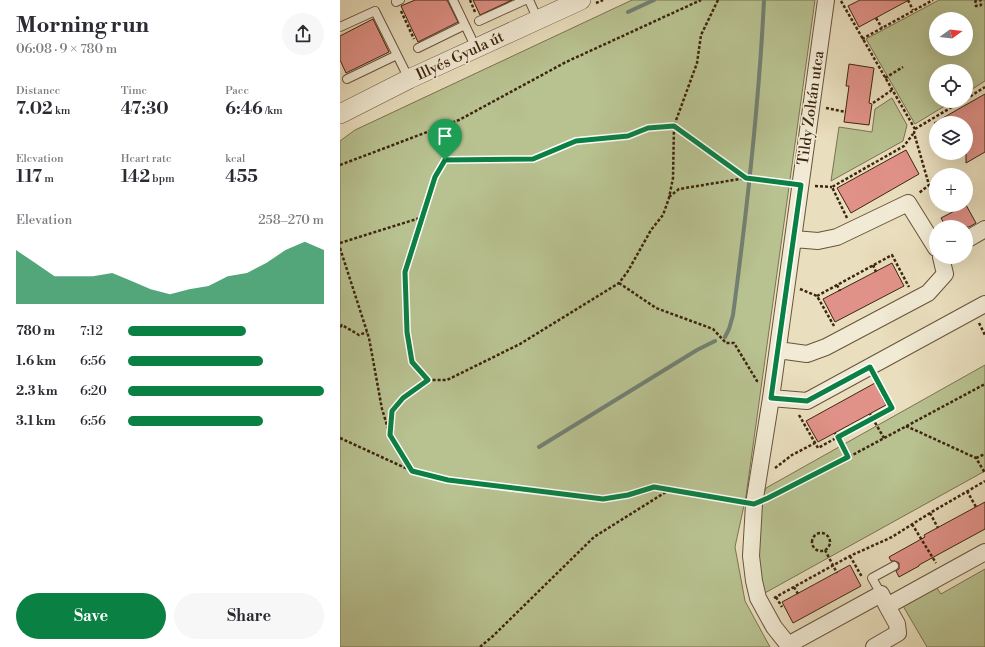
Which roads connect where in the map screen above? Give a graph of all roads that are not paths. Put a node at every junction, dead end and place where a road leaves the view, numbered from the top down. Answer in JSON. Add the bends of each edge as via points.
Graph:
{"nodes":[{"id":1,"x":453,"y":0,"type":"edge"},
{"id":2,"x":524,"y":0,"type":"edge"},
{"id":3,"x":529,"y":0,"type":"edge"},
{"id":4,"x":581,"y":0,"type":"edge"},
{"id":5,"x":826,"y":0,"type":"edge"},
{"id":6,"x":538,"y":20,"type":"junction"},
{"id":7,"x":479,"y":21,"type":"dead end"},
{"id":8,"x":465,"y":25,"type":"junction"},
{"id":9,"x":340,"y":27,"type":"edge"},
{"id":10,"x":418,"y":48,"type":"road end"},
{"id":11,"x":476,"y":48,"type":"junction"},
{"id":12,"x":397,"y":55,"type":"junction"},
{"id":13,"x":347,"y":79,"type":"dead end"},
{"id":14,"x":409,"y":79,"type":"junction"},
{"id":15,"x":340,"y":114,"type":"edge"},
{"id":16,"x":985,"y":229,"type":"edge"},
{"id":17,"x":973,"y":236,"type":"edge"},
{"id":18,"x":929,"y":237,"type":"edge"},
{"id":19,"x":794,"y":239,"type":"junction"},
{"id":20,"x":943,"y":264,"type":"edge"},
{"id":21,"x":985,"y":304,"type":"edge"},
{"id":22,"x":778,"y":350,"type":"junction"},
{"id":23,"x":772,"y":392,"type":"junction"},
{"id":24,"x":985,"y":552,"type":"edge"},
{"id":25,"x":894,"y":566,"type":"dead end"},
{"id":26,"x":884,"y":600,"type":"junction"},
{"id":27,"x":789,"y":646,"type":"edge"},
{"id":28,"x":874,"y":647,"type":"edge"}],
"edges":[{"from":1,"to":8,"type":"lane"},
{"from":2,"to":7,"type":"lane"},
{"from":3,"to":6,"type":"lane"},
{"from":4,"to":6,"type":"street","name":"Illyés Gyula út"},
{"from":5,"to":19,"type":"street","name":"Tildy Zoltán utca","via":[[808,186]]},
{"from":6,"to":11,"type":"street","name":"Illyés Gyula út"},
{"from":8,"to":10,"type":"lane"},
{"from":8,"to":11,"type":"lane"},
{"from":9,"to":12,"type":"lane","via":[[375,11]]},
{"from":11,"to":14,"type":"street","name":"Illyés Gyula út"},
{"from":12,"to":13,"type":"lane"},
{"from":12,"to":14,"type":"lane"},
{"from":14,"to":15,"type":"street","name":"Illyés Gyula út"},
{"from":16,"to":17,"type":"street"},
{"from":18,"to":19,"type":"street","via":[[908,203],[837,237],[818,241]]},
{"from":19,"to":22,"type":"street","name":"Tildy Zoltán utca"},
{"from":20,"to":22,"type":"street","via":[[945,274],[928,293],[826,347],[807,354]]},
{"from":21,"to":23,"type":"street","via":[[807,401],[792,400]]},
{"from":22,"to":23,"type":"street","name":"Tildy Zoltán utca"},
{"from":23,"to":27,"type":"street","name":"Tildy Zoltán utca","via":[[754,504],[752,556],[758,598],[774,627]]},
{"from":24,"to":26,"type":"street","via":[[943,575]]},
{"from":25,"to":26,"type":"lane","via":[[872,578]]},
{"from":26,"to":27,"type":"street"},
{"from":26,"to":28,"type":"street","via":[[897,624],[898,633]]}]}
